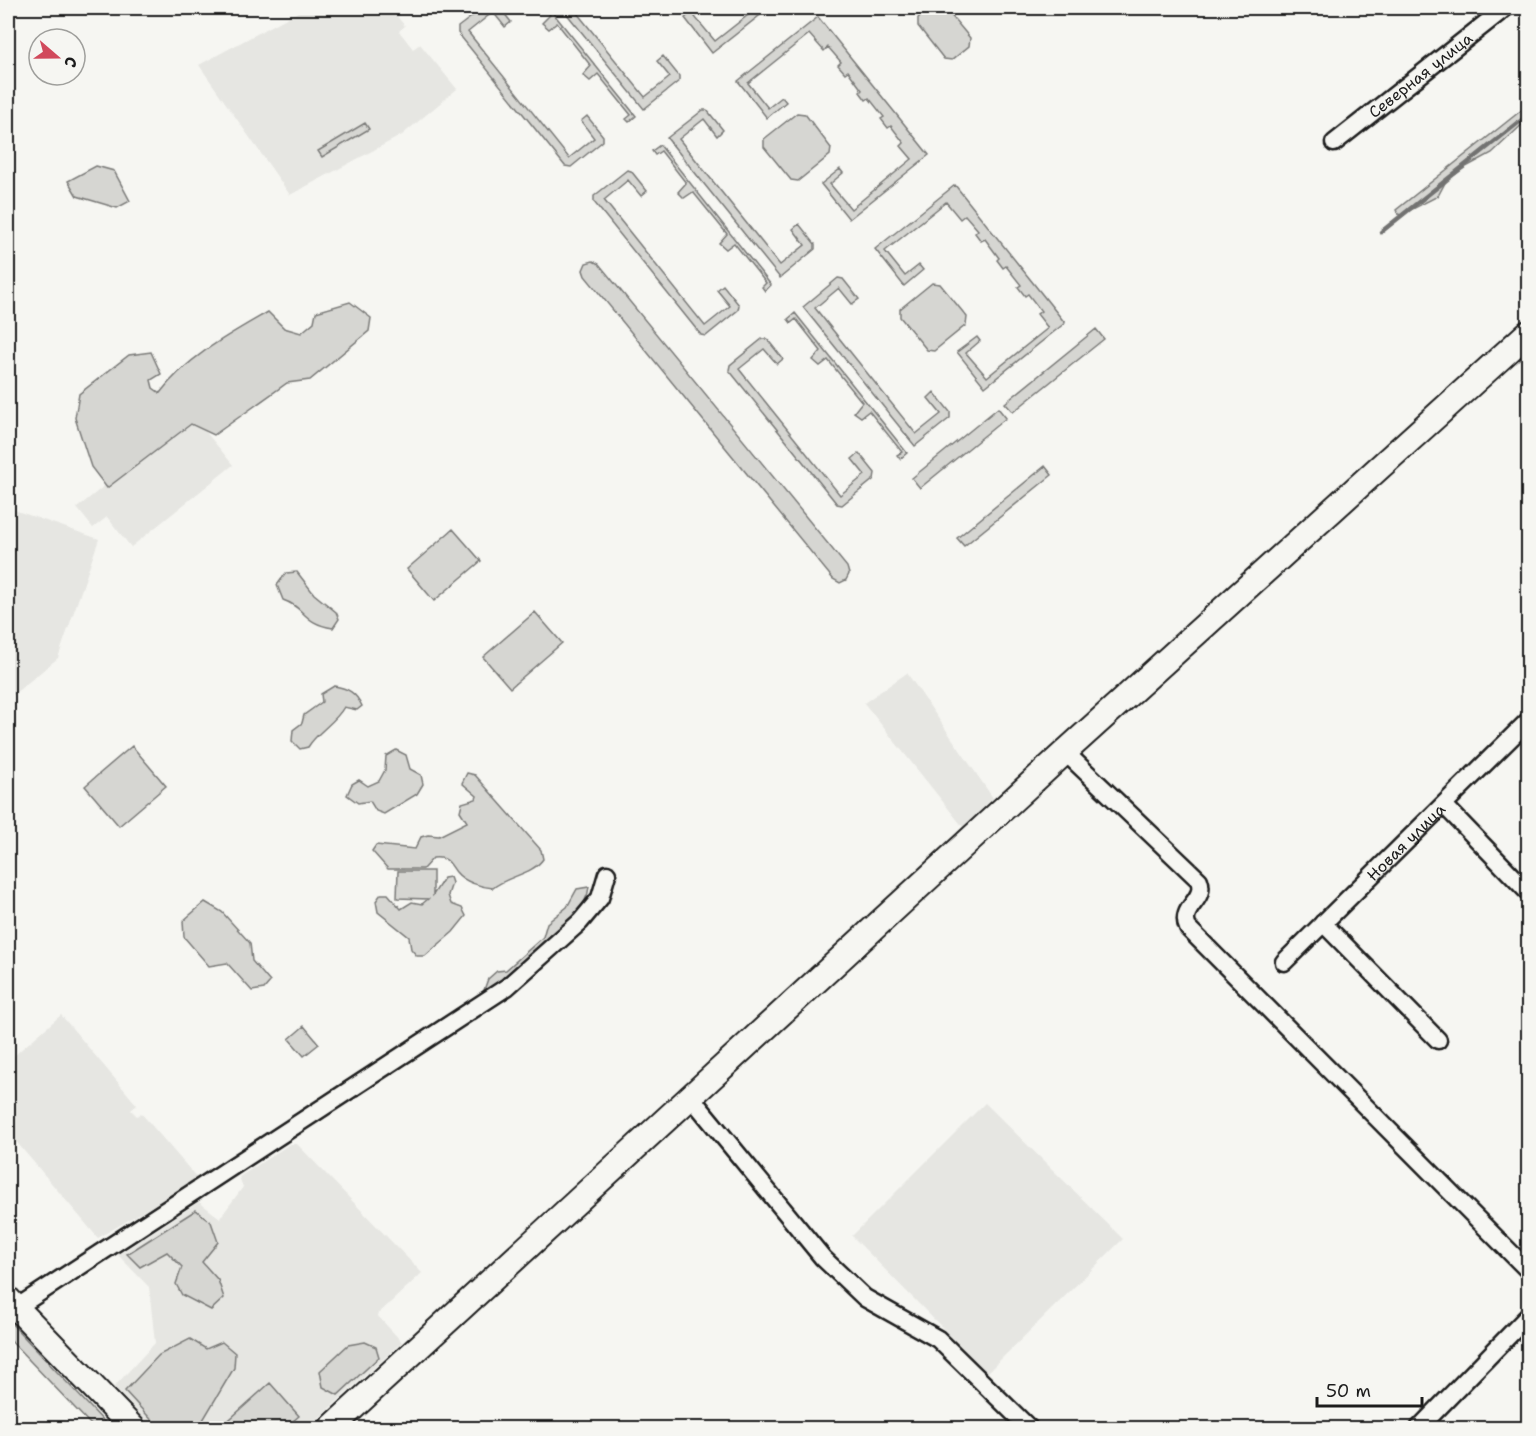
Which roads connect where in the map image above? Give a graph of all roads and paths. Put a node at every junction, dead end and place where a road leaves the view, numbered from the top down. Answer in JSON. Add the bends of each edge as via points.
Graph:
{"nodes":[{"id":1,"x":1505,"y":8,"type":"edge"},
{"id":2,"x":1334,"y":143,"type":"dead end"},
{"id":3,"x":1528,"y":333,"type":"edge"},
{"id":4,"x":1528,"y":721,"type":"edge"},
{"id":5,"x":1065,"y":752,"type":"junction"},
{"id":6,"x":1444,"y":805,"type":"junction"},
{"id":7,"x":607,"y":874,"type":"dead end"},
{"id":8,"x":1528,"y":892,"type":"edge"},
{"id":9,"x":1323,"y":923,"type":"junction"},
{"id":10,"x":1284,"y":962,"type":"dead end"},
{"id":11,"x":1438,"y":1040,"type":"dead end"},
{"id":12,"x":690,"y":1096,"type":"junction"},
{"id":13,"x":1528,"y":1270,"type":"edge"},
{"id":14,"x":12,"y":1303,"type":"edge"},
{"id":15,"x":1528,"y":1316,"type":"edge"},
{"id":16,"x":133,"y":1428,"type":"edge"},
{"id":17,"x":332,"y":1428,"type":"edge"},
{"id":18,"x":1029,"y":1428,"type":"edge"},
{"id":19,"x":1419,"y":1428,"type":"edge"}],
"edges":[{"from":1,"to":2,"type":"street","name":"Северная улица"},
{"from":3,"to":5,"type":"main road"},
{"from":4,"to":6,"type":"street","name":"Новая улица"},
{"from":5,"to":12,"type":"main road"},
{"from":5,"to":13,"type":"street","via":[[1198,880],[1202,888],[1199,897],[1184,920],[1188,928]]},
{"from":6,"to":8,"type":"street"},
{"from":6,"to":9,"type":"street","name":"Новая улица"},
{"from":7,"to":14,"type":"street","via":[[600,898],[580,922],[507,987]]},
{"from":9,"to":10,"type":"street","name":"Новая улица"},
{"from":9,"to":11,"type":"street"},
{"from":12,"to":17,"type":"main road"},
{"from":12,"to":18,"type":"street","via":[[823,1258],[865,1298],[938,1339]]},
{"from":14,"to":16,"type":"main road"},
{"from":15,"to":19,"type":"street"}]}
